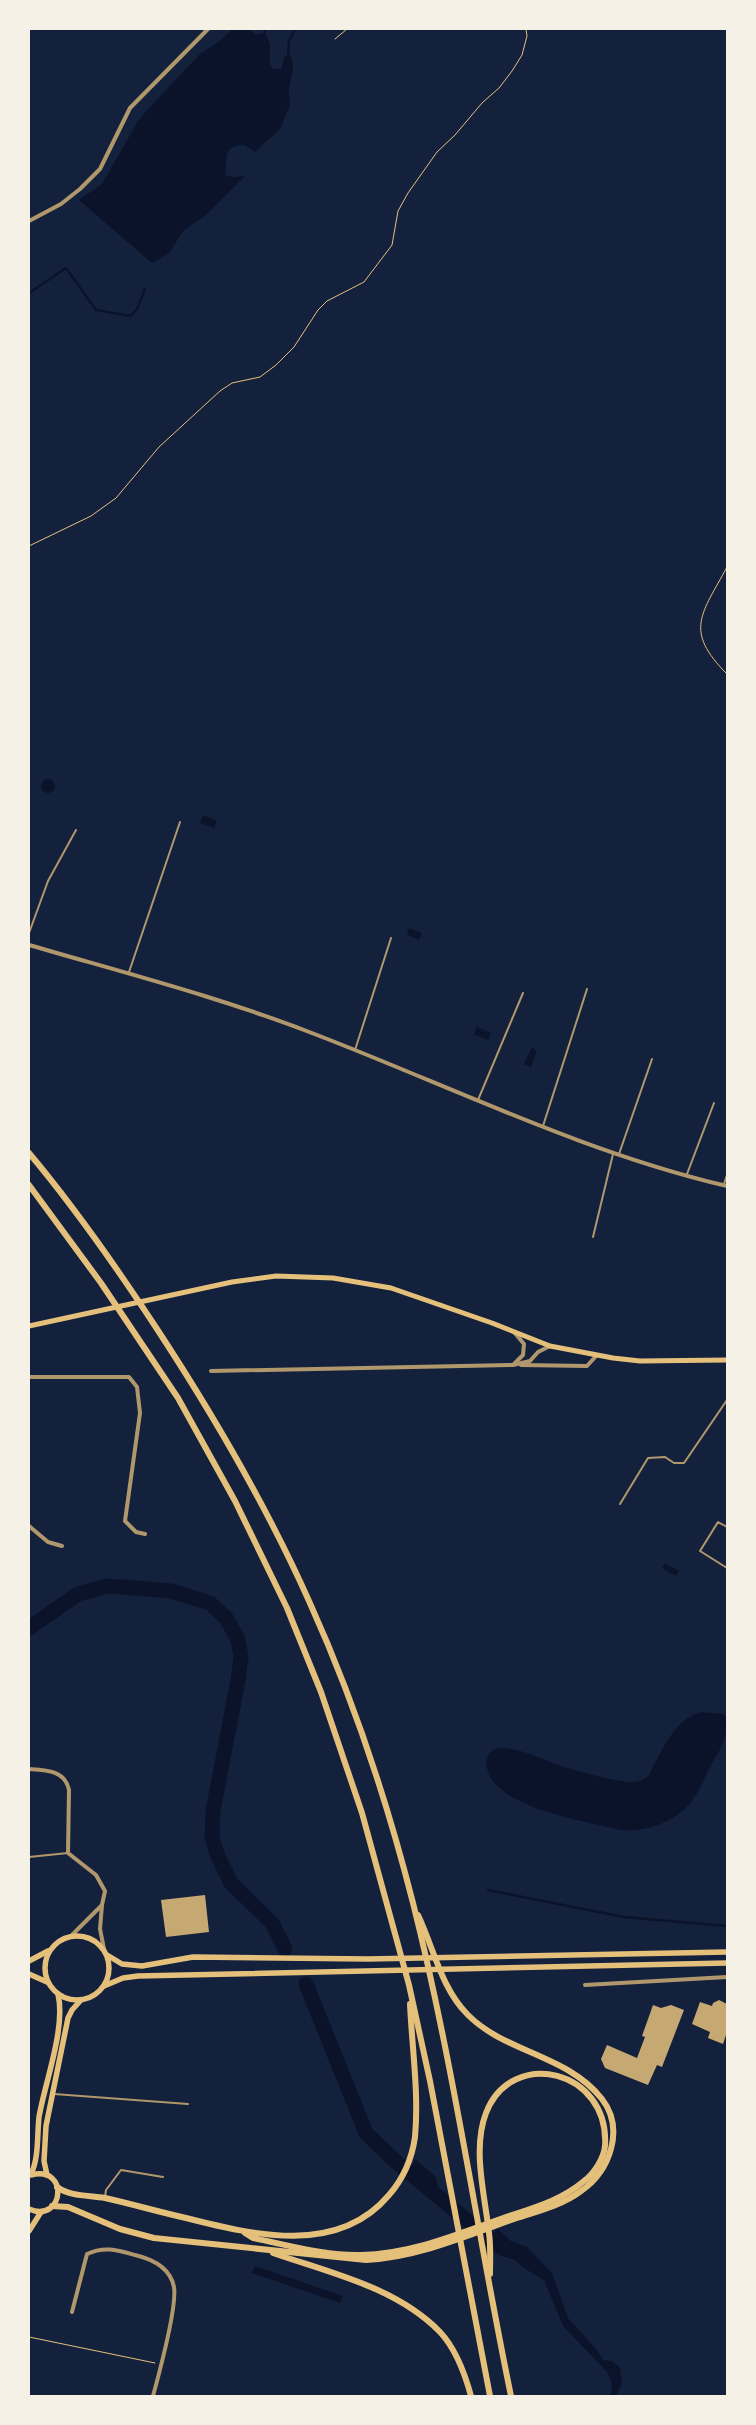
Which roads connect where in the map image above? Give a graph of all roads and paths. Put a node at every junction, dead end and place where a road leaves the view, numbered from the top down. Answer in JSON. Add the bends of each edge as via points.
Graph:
{"nodes":[{"id":1,"x":208,"y":29,"type":"edge"},
{"id":2,"x":347,"y":29,"type":"edge"},
{"id":3,"x":526,"y":29,"type":"edge"},
{"id":4,"x":335,"y":40,"type":"dead end"},
{"id":5,"x":29,"y":221,"type":"edge"},
{"id":6,"x":29,"y":546,"type":"edge"},
{"id":7,"x":727,"y":567,"type":"edge"},
{"id":8,"x":727,"y":674,"type":"edge"},
{"id":9,"x":180,"y":822,"type":"dead end"},
{"id":10,"x":76,"y":830,"type":"dead end"},
{"id":11,"x":29,"y":933,"type":"edge"},
{"id":12,"x":391,"y":938,"type":"dead end"},
{"id":13,"x":29,"y":945,"type":"edge"},
{"id":14,"x":128,"y":974,"type":"junction"},
{"id":15,"x":587,"y":988,"type":"dead end"},
{"id":16,"x":523,"y":993,"type":"dead end"},
{"id":17,"x":355,"y":1050,"type":"junction"},
{"id":18,"x":652,"y":1058,"type":"dead end"},
{"id":19,"x":478,"y":1100,"type":"junction"},
{"id":20,"x":714,"y":1103,"type":"dead end"},
{"id":21,"x":543,"y":1126,"type":"junction"},
{"id":22,"x":613,"y":1152,"type":"junction"},
{"id":23,"x":29,"y":1154,"type":"edge"},
{"id":24,"x":619,"y":1154,"type":"junction"},
{"id":25,"x":727,"y":1175,"type":"edge"},
{"id":26,"x":686,"y":1176,"type":"junction"},
{"id":27,"x":29,"y":1185,"type":"edge"},
{"id":28,"x":726,"y":1186,"type":"edge"},
{"id":29,"x":593,"y":1237,"type":"dead end"},
{"id":30,"x":29,"y":1326,"type":"edge"},
{"id":31,"x":514,"y":1332,"type":"junction"},
{"id":32,"x":550,"y":1346,"type":"junction"},
{"id":33,"x":597,"y":1355,"type":"junction"},
{"id":34,"x":727,"y":1360,"type":"edge"},
{"id":35,"x":513,"y":1365,"type":"junction"},
{"id":36,"x":211,"y":1371,"type":"dead end"},
{"id":37,"x":29,"y":1377,"type":"edge"},
{"id":38,"x":727,"y":1400,"type":"edge"},
{"id":39,"x":620,"y":1504,"type":"dead end"},
{"id":40,"x":29,"y":1526,"type":"edge"},
{"id":41,"x":727,"y":1528,"type":"edge"},
{"id":42,"x":145,"y":1534,"type":"dead end"},
{"id":43,"x":62,"y":1546,"type":"dead end"},
{"id":44,"x":727,"y":1568,"type":"edge"},
{"id":45,"x":29,"y":1769,"type":"edge"},
{"id":46,"x":68,"y":1853,"type":"junction"},
{"id":47,"x":29,"y":1857,"type":"edge"},
{"id":48,"x":102,"y":1905,"type":"junction"},
{"id":49,"x":413,"y":1905,"type":"junction"},
{"id":50,"x":72,"y":1935,"type":"junction"},
{"id":51,"x":48,"y":1951,"type":"junction"},
{"id":52,"x":105,"y":1952,"type":"junction"},
{"id":53,"x":727,"y":1952,"type":"edge"},
{"id":54,"x":29,"y":1961,"type":"edge"},
{"id":55,"x":727,"y":1963,"type":"edge"},
{"id":56,"x":29,"y":1974,"type":"edge"},
{"id":57,"x":727,"y":1977,"type":"edge"},
{"id":58,"x":48,"y":1983,"type":"junction"},
{"id":59,"x":409,"y":1985,"type":"junction"},
{"id":60,"x":585,"y":1985,"type":"dead end"},
{"id":61,"x":104,"y":1986,"type":"junction"},
{"id":62,"x":58,"y":1994,"type":"junction"},
{"id":63,"x":81,"y":2000,"type":"junction"},
{"id":64,"x":54,"y":2094,"type":"junction"},
{"id":65,"x":188,"y":2104,"type":"dead end"},
{"id":66,"x":30,"y":2175,"type":"edge"},
{"id":67,"x":47,"y":2175,"type":"junction"},
{"id":68,"x":163,"y":2177,"type":"dead end"},
{"id":69,"x":58,"y":2187,"type":"junction"},
{"id":70,"x":104,"y":2198,"type":"junction"},
{"id":71,"x":52,"y":2206,"type":"junction"},
{"id":72,"x":29,"y":2209,"type":"edge"},
{"id":73,"x":41,"y":2212,"type":"junction"},
{"id":74,"x":514,"y":2217,"type":"junction"},
{"id":75,"x":29,"y":2231,"type":"edge"},
{"id":76,"x":245,"y":2233,"type":"junction"},
{"id":77,"x":428,"y":2247,"type":"junction"},
{"id":78,"x":267,"y":2251,"type":"junction"},
{"id":79,"x":491,"y":2294,"type":"junction"},
{"id":80,"x":72,"y":2312,"type":"dead end"},
{"id":81,"x":29,"y":2337,"type":"edge"},
{"id":82,"x":161,"y":2364,"type":"junction"},
{"id":83,"x":153,"y":2396,"type":"edge"},
{"id":84,"x":472,"y":2396,"type":"edge"},
{"id":85,"x":490,"y":2396,"type":"edge"},
{"id":86,"x":511,"y":2396,"type":"edge"}],
"edges":[{"from":1,"to":5,"type":"street","via":[[130,108],[100,169],[61,204]]},
{"from":2,"to":4,"type":"path"},
{"from":3,"to":6,"type":"path","via":[[522,55],[512,71],[437,152],[408,193],[398,211],[392,245],[364,282],[327,301],[294,347],[276,365],[260,376],[232,383],[220,392],[159,447],[116,498],[91,516]]},
{"from":7,"to":8,"type":"path","via":[[700,623],[703,644]]},
{"from":9,"to":14,"type":"lane"},
{"from":10,"to":11,"type":"lane","via":[[48,880]]},
{"from":12,"to":17,"type":"lane"},
{"from":13,"to":14,"type":"street"},
{"from":14,"to":17,"type":"street","via":[[223,1002]]},
{"from":15,"to":21,"type":"lane"},
{"from":16,"to":19,"type":"lane"},
{"from":17,"to":19,"type":"street"},
{"from":18,"to":24,"type":"lane"},
{"from":19,"to":21,"type":"street"},
{"from":20,"to":26,"type":"lane"},
{"from":21,"to":22,"type":"street"},
{"from":22,"to":24,"type":"street"},
{"from":22,"to":29,"type":"lane"},
{"from":23,"to":49,"type":"highway","via":[[120,1273],[194,1386],[255,1494],[310,1602],[352,1709],[387,1810]]},
{"from":24,"to":26,"type":"street"},
{"from":25,"to":28,"type":"lane"},
{"from":26,"to":28,"type":"street"},
{"from":27,"to":59,"type":"highway","via":[[101,1283],[178,1398],[235,1501],[287,1608],[331,1719],[362,1813]]},
{"from":30,"to":31,"type":"main road","via":[[232,1282],[276,1276],[333,1278],[391,1288]]},
{"from":31,"to":32,"type":"main road"},
{"from":31,"to":35,"type":"street","via":[[524,1344],[523,1354]]},
{"from":32,"to":33,"type":"main road"},
{"from":32,"to":35,"type":"street","via":[[530,1361]]},
{"from":33,"to":34,"type":"main road","via":[[640,1361]]},
{"from":33,"to":35,"type":"street","via":[[587,1366]]},
{"from":35,"to":36,"type":"street"},
{"from":37,"to":42,"type":"street","via":[[129,1377],[137,1387],[140,1413],[126,1521],[136,1532]]},
{"from":38,"to":39,"type":"lane","via":[[684,1463],[674,1463],[665,1457],[648,1458]]},
{"from":40,"to":43,"type":"street","via":[[48,1542]]},
{"from":41,"to":44,"type":"lane","via":[[718,1522],[700,1551]]},
{"from":45,"to":46,"type":"street","via":[[61,1775],[67,1781]]},
{"from":46,"to":47,"type":"lane"},
{"from":46,"to":48,"type":"street","via":[[96,1874],[105,1891]]},
{"from":48,"to":50,"type":"street"},
{"from":48,"to":52,"type":"street","via":[[100,1929]]},
{"from":49,"to":74,"type":"highway","via":[[431,1941],[442,1975],[467,2014],[498,2036],[573,2073],[590,2085],[603,2100],[611,2119],[613,2138],[610,2155],[592,2183],[569,2199]]},
{"from":49,"to":79,"type":"highway"},
{"from":50,"to":51,"type":"main road"},
{"from":50,"to":52,"type":"main road","via":[[95,1941]]},
{"from":51,"to":54,"type":"main road"},
{"from":51,"to":58,"type":"main road","via":[[44,1967]]},
{"from":52,"to":53,"type":"main road","via":[[122,1964],[142,1966],[193,1957],[368,1959]]},
{"from":52,"to":61,"type":"main road","via":[[108,1977]]},
{"from":55,"to":61,"type":"main road","via":[[138,1976]]},
{"from":56,"to":58,"type":"main road"},
{"from":57,"to":60,"type":"street"},
{"from":58,"to":62,"type":"main road"},
{"from":59,"to":76,"type":"highway","via":[[416,2115],[411,2155],[401,2179],[382,2203],[343,2228],[306,2236]]},
{"from":59,"to":85,"type":"highway"},
{"from":61,"to":63,"type":"main road"},
{"from":62,"to":63,"type":"main road"},
{"from":62,"to":66,"type":"main road","via":[[57,2032]]},
{"from":63,"to":64,"type":"main road","via":[[68,2018]]},
{"from":64,"to":65,"type":"lane"},
{"from":64,"to":67,"type":"main road","via":[[44,2139]]},
{"from":66,"to":67,"type":"main road"},
{"from":67,"to":69,"type":"main road"},
{"from":68,"to":70,"type":"lane","via":[[121,2170]]},
{"from":69,"to":70,"type":"highway","via":[[71,2193]]},
{"from":69,"to":71,"type":"main road"},
{"from":70,"to":76,"type":"highway"},
{"from":71,"to":73,"type":"main road"},
{"from":71,"to":78,"type":"highway","via":[[68,2207],[120,2229],[154,2238]]},
{"from":72,"to":73,"type":"main road"},
{"from":73,"to":75,"type":"main road"},
{"from":74,"to":77,"type":"highway"},
{"from":74,"to":79,"type":"highway","via":[[566,2194],[586,2181],[601,2158],[605,2129],[602,2114],[589,2094],[569,2080],[554,2075],[533,2075],[510,2084],[494,2099],[486,2115],[482,2132],[482,2162]]},
{"from":76,"to":77,"type":"highway","via":[[253,2238],[283,2244],[358,2255]]},
{"from":77,"to":78,"type":"highway","via":[[388,2259],[366,2260]]},
{"from":78,"to":84,"type":"highway","via":[[376,2288],[408,2305],[441,2333]]},
{"from":79,"to":86,"type":"highway"},
{"from":80,"to":82,"type":"street","via":[[87,2254],[110,2248],[152,2259],[166,2271],[174,2287]]},
{"from":81,"to":82,"type":"path"},
{"from":82,"to":83,"type":"street"}]}
